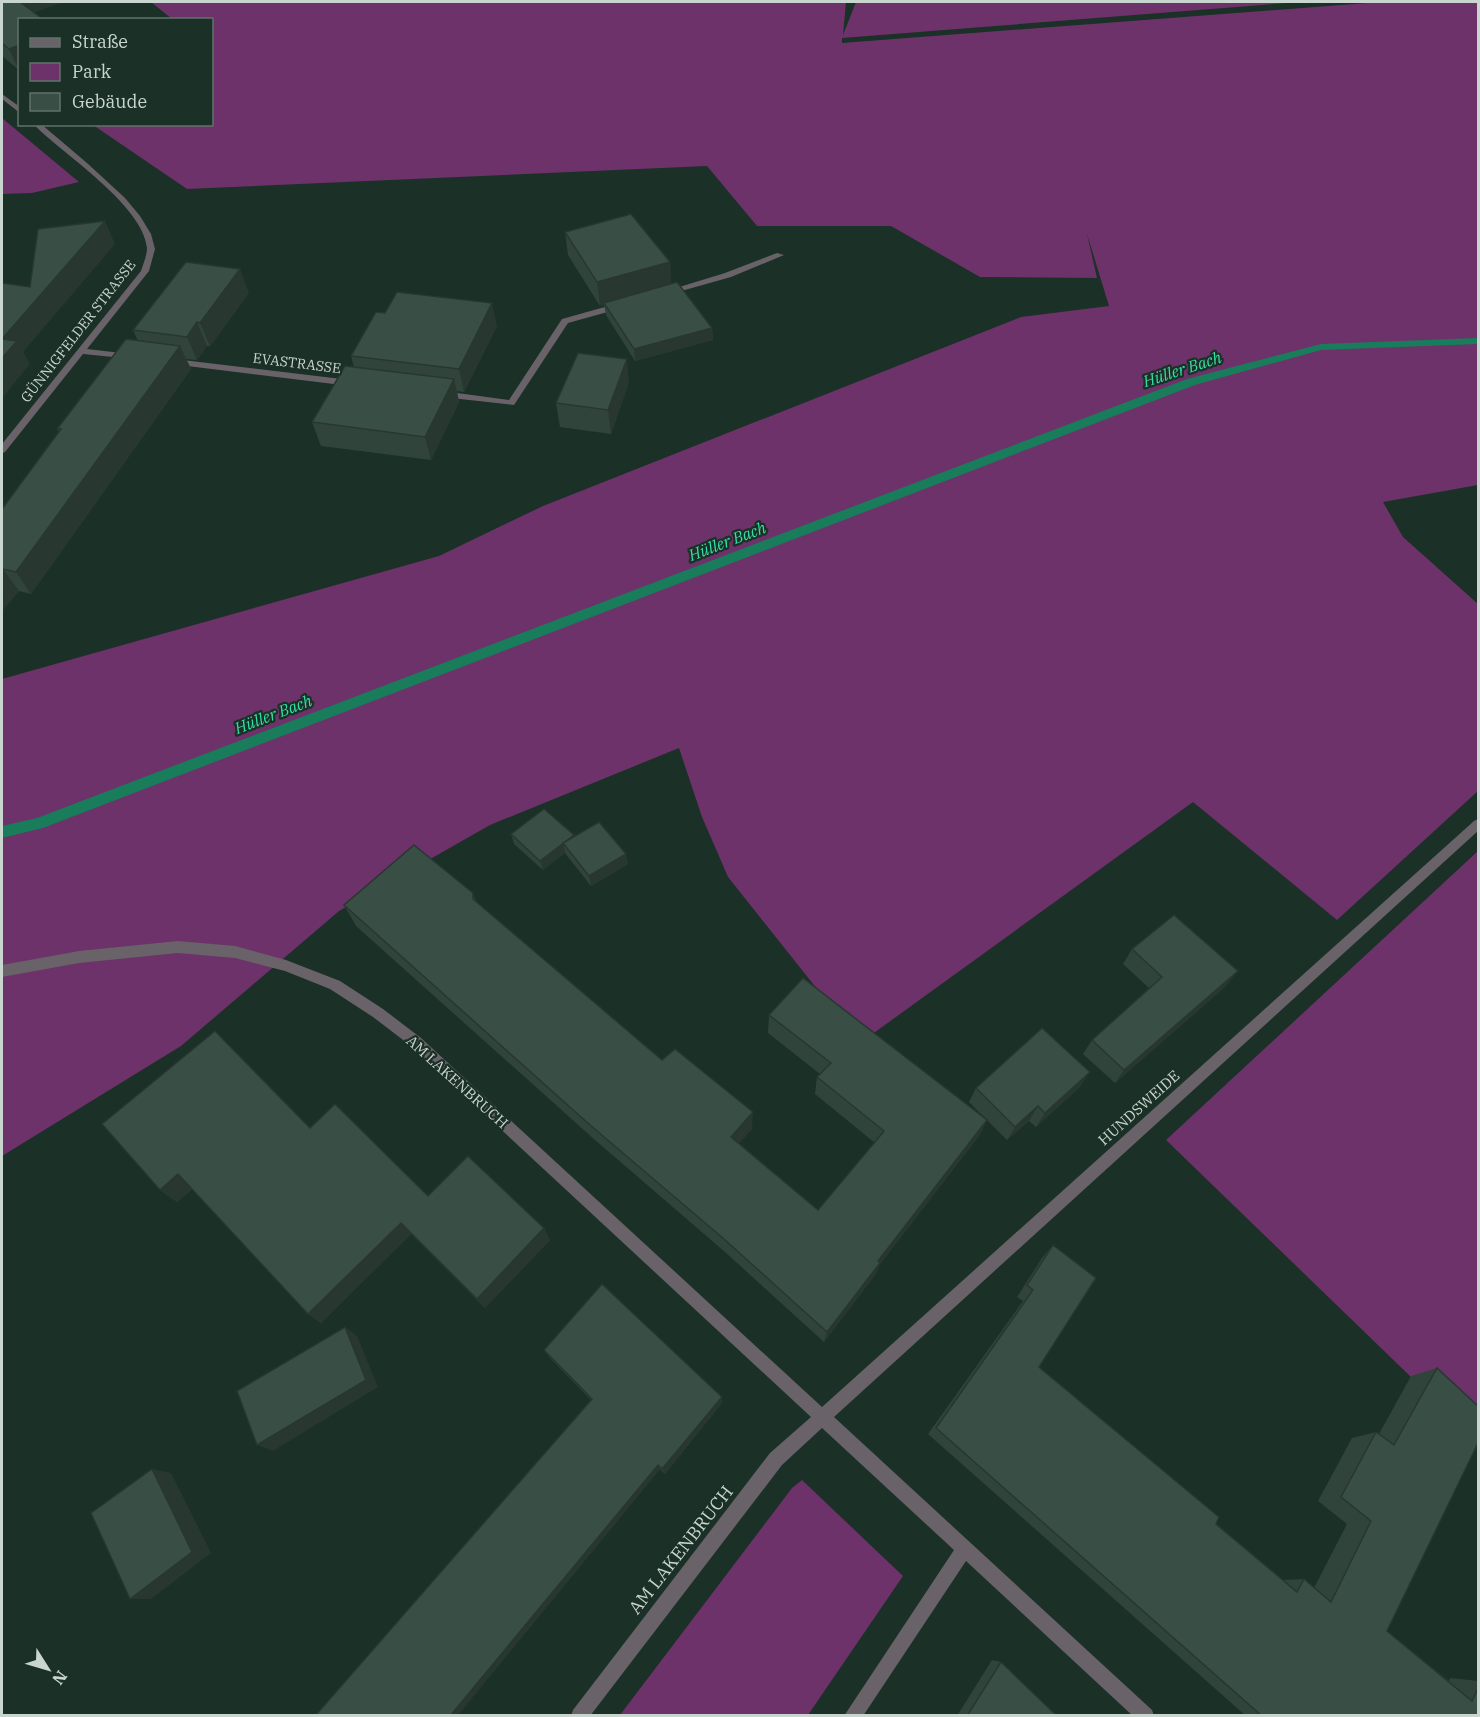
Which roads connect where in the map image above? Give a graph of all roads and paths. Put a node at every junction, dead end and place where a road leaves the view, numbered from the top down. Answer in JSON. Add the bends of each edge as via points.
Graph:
{"nodes":[{"id":1,"x":2,"y":96,"type":"edge"},
{"id":2,"x":18,"y":109,"type":"edge"},
{"id":3,"x":38,"y":126,"type":"edge"},
{"id":4,"x":780,"y":255,"type":"dead end"},
{"id":5,"x":652,"y":297,"type":"edge"},
{"id":6,"x":630,"y":303,"type":"edge"},
{"id":7,"x":80,"y":351,"type":"junction"},
{"id":8,"x":139,"y":358,"type":"edge"},
{"id":9,"x":162,"y":361,"type":"edge"},
{"id":10,"x":360,"y":384,"type":"edge"},
{"id":11,"x":430,"y":393,"type":"edge"},
{"id":12,"x":2,"y":450,"type":"edge"},
{"id":13,"x":1479,"y":824,"type":"edge"},
{"id":14,"x":2,"y":971,"type":"edge"},
{"id":15,"x":823,"y":1418,"type":"junction"},
{"id":16,"x":965,"y":1548,"type":"junction"},
{"id":17,"x":579,"y":1716,"type":"edge"},
{"id":18,"x":852,"y":1716,"type":"edge"},
{"id":19,"x":1146,"y":1716,"type":"edge"}],
"edges":[{"from":1,"to":2,"type":"street"},
{"from":3,"to":7,"type":"street","name":"GÜNNIGFELDER STRASSE","via":[[118,193],[140,221],[152,248],[146,271]]},
{"from":4,"to":5,"type":"street"},
{"from":6,"to":11,"type":"street","via":[[565,321],[511,402]]},
{"from":7,"to":8,"type":"street"},
{"from":7,"to":12,"type":"street","name":"GÜNNIGFELDER STRASSE"},
{"from":9,"to":10,"type":"street","name":"EVASTRASSE"},
{"from":13,"to":15,"type":"street","name":"HUNDSWEIDE"},
{"from":14,"to":15,"type":"street","name":"AM LAKENBRUCH","via":[[79,957],[178,947],[235,952],[335,985],[416,1042]]},
{"from":15,"to":16,"type":"street","name":"AM LAKENBRUCH"},
{"from":15,"to":17,"type":"street","name":"AM LAKENBRUCH","via":[[776,1459]]},
{"from":16,"to":18,"type":"street"},
{"from":16,"to":19,"type":"street","name":"AM LAKENBRUCH"}]}
